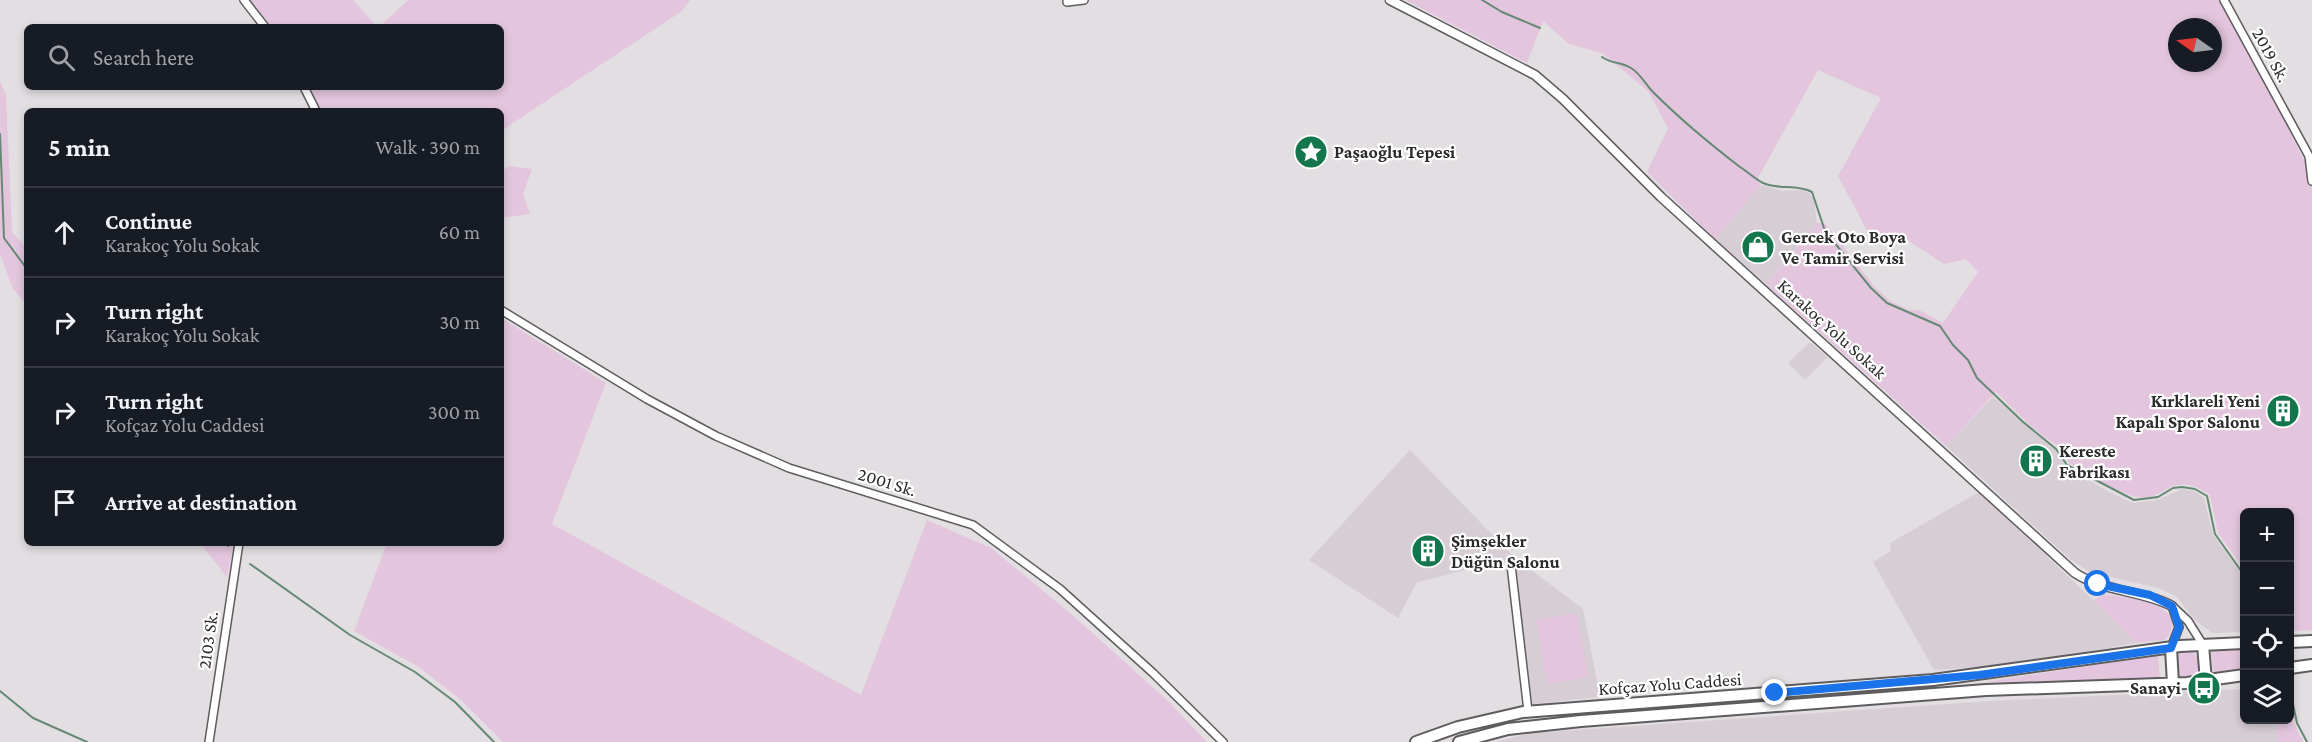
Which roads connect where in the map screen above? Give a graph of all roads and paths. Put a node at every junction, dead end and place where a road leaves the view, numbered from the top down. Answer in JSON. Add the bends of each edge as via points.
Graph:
{"nodes":[{"id":1,"x":244,"y":0,"type":"edge"},
{"id":2,"x":1084,"y":0,"type":"edge"},
{"id":3,"x":1390,"y":0,"type":"edge"},
{"id":4,"x":2224,"y":0,"type":"edge"},
{"id":5,"x":1067,"y":2,"type":"dead end"},
{"id":6,"x":263,"y":24,"type":"edge"},
{"id":7,"x":306,"y":90,"type":"edge"},
{"id":8,"x":314,"y":108,"type":"edge"},
{"id":9,"x":2311,"y":156,"type":"edge"},
{"id":10,"x":2312,"y":181,"type":"edge"},
{"id":11,"x":504,"y":311,"type":"edge"},
{"id":12,"x":239,"y":546,"type":"edge"},
{"id":13,"x":1511,"y":565,"type":"dead end"},
{"id":14,"x":2172,"y":606,"type":"junction"},
{"id":15,"x":2312,"y":641,"type":"edge"},
{"id":16,"x":2294,"y":642,"type":"edge"},
{"id":17,"x":2240,"y":643,"type":"edge"},
{"id":18,"x":2203,"y":645,"type":"junction"},
{"id":19,"x":2175,"y":647,"type":"junction"},
{"id":20,"x":2312,"y":664,"type":"edge"},
{"id":21,"x":2294,"y":667,"type":"edge"},
{"id":22,"x":2240,"y":676,"type":"edge"},
{"id":23,"x":2206,"y":681,"type":"junction"},
{"id":24,"x":2173,"y":684,"type":"junction"},
{"id":25,"x":1528,"y":711,"type":"junction"},
{"id":26,"x":209,"y":742,"type":"edge"},
{"id":27,"x":1223,"y":742,"type":"edge"},
{"id":28,"x":1416,"y":742,"type":"edge"},
{"id":29,"x":1459,"y":742,"type":"edge"}],
"edges":[{"from":1,"to":6,"type":"street"},
{"from":2,"to":5,"type":"street"},
{"from":3,"to":14,"type":"street","name":"Karakoç Yolu Sokak","via":[[1542,81],[1661,197],[2075,573],[2090,582],[2150,595]]},
{"from":4,"to":9,"type":"street","name":"2019 Sk."},
{"from":7,"to":8,"type":"street"},
{"from":9,"to":10,"type":"street"},
{"from":11,"to":27,"type":"street","name":"2001 Sk.","via":[[647,399],[716,435],[789,468],[973,525],[1060,589]]},
{"from":12,"to":26,"type":"street","name":"2103 Sk."},
{"from":13,"to":25,"type":"street"},
{"from":14,"to":18,"type":"street","name":"Karakoç Yolu Sokak","via":[[2188,621]]},
{"from":14,"to":19,"type":"street","via":[[2179,627]]},
{"from":15,"to":16,"type":"main road"},
{"from":17,"to":18,"type":"main road","name":"Kofçaz Yolu Caddesi"},
{"from":18,"to":19,"type":"main road","name":"Kofçaz Yolu Caddesi"},
{"from":18,"to":23,"type":"main road"},
{"from":19,"to":24,"type":"main road"},
{"from":19,"to":25,"type":"main road","name":"Kofçaz Yolu Caddesi","via":[[1979,675]]},
{"from":20,"to":21,"type":"main road"},
{"from":22,"to":23,"type":"main road","name":"Kofçaz Yolu Caddesi"},
{"from":23,"to":24,"type":"main road","name":"Kofçaz Yolu Caddesi"},
{"from":24,"to":29,"type":"main road","name":"Kofçaz Yolu Caddesi","via":[[1986,690],[1581,721],[1508,729]]},
{"from":25,"to":28,"type":"main road","name":"Kofçaz Yolu Caddesi"}]}
